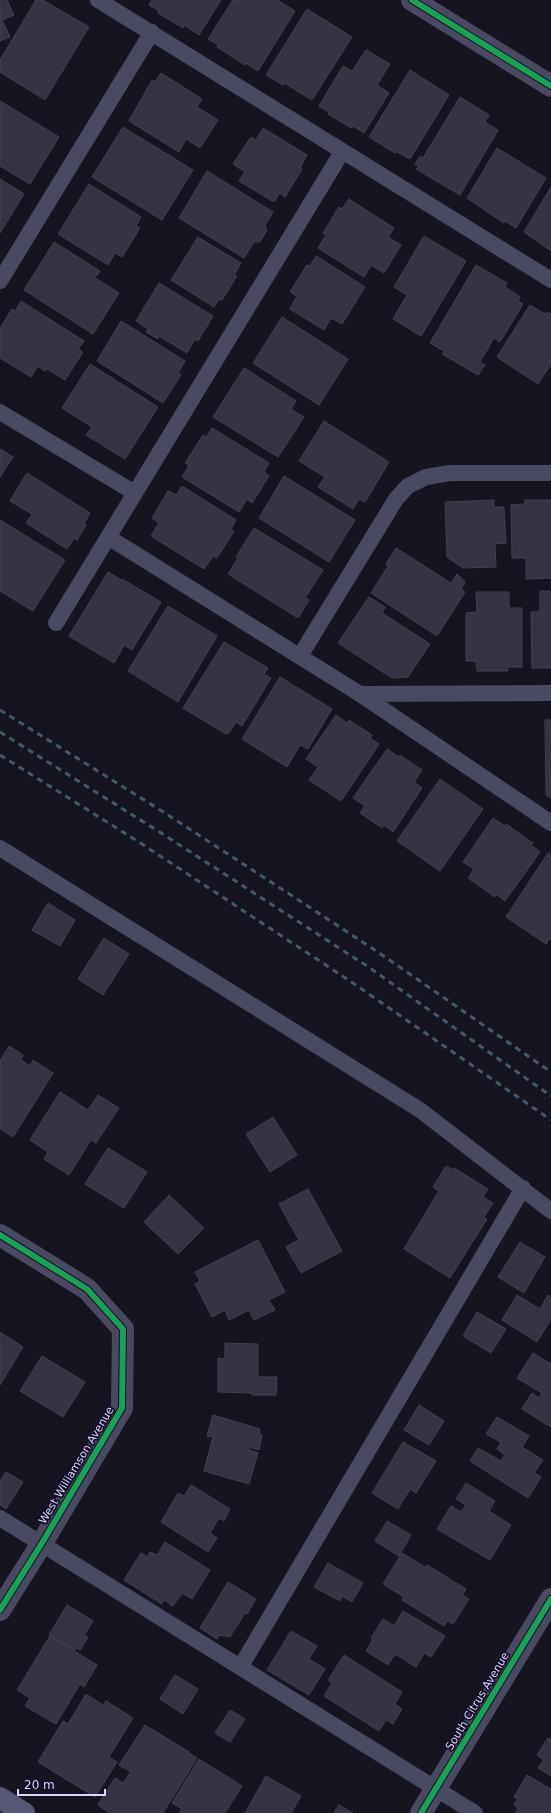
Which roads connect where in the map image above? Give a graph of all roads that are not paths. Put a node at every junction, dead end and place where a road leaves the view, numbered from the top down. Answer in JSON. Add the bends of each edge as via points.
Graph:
{"nodes":[{"id":1,"x":98,"y":0,"type":"edge"},
{"id":2,"x":412,"y":0,"type":"edge"},
{"id":3,"x":152,"y":32,"type":"junction"},
{"id":4,"x":551,"y":86,"type":"edge"},
{"id":5,"x":342,"y":152,"type":"junction"},
{"id":6,"x":551,"y":280,"type":"edge"},
{"id":7,"x":0,"y":281,"type":"edge"},
{"id":8,"x":0,"y":412,"type":"edge"},
{"id":9,"x":551,"y":472,"type":"edge"},
{"id":10,"x":135,"y":494,"type":"junction"},
{"id":11,"x":108,"y":536,"type":"junction"},
{"id":12,"x":56,"y":623,"type":"dead end"},
{"id":13,"x":300,"y":656,"type":"junction"},
{"id":14,"x":551,"y":693,"type":"edge"},
{"id":15,"x":360,"y":694,"type":"junction"},
{"id":16,"x":551,"y":823,"type":"edge"},
{"id":17,"x":0,"y":848,"type":"edge"},
{"id":18,"x":523,"y":1188,"type":"junction"},
{"id":19,"x":551,"y":1211,"type":"edge"},
{"id":20,"x":0,"y":1235,"type":"edge"},
{"id":21,"x":0,"y":1518,"type":"edge"},
{"id":22,"x":42,"y":1543,"type":"junction"},
{"id":23,"x":551,"y":1599,"type":"edge"},
{"id":24,"x":0,"y":1610,"type":"edge"},
{"id":25,"x":241,"y":1666,"type":"junction"},
{"id":26,"x":436,"y":1789,"type":"junction"},
{"id":27,"x":0,"y":1798,"type":"edge"},
{"id":28,"x":24,"y":1813,"type":"edge"},
{"id":29,"x":421,"y":1813,"type":"edge"},
{"id":30,"x":475,"y":1813,"type":"edge"}],
"edges":[{"from":1,"to":3,"type":"lane"},
{"from":2,"to":4,"type":"street"},
{"from":3,"to":5,"type":"lane"},
{"from":3,"to":7,"type":"lane"},
{"from":5,"to":6,"type":"lane"},
{"from":5,"to":10,"type":"lane"},
{"from":8,"to":10,"type":"lane"},
{"from":9,"to":13,"type":"lane","via":[[450,473],[426,477],[408,486],[396,499]]},
{"from":10,"to":11,"type":"lane"},
{"from":11,"to":12,"type":"lane"},
{"from":11,"to":13,"type":"lane"},
{"from":13,"to":15,"type":"lane"},
{"from":14,"to":15,"type":"lane"},
{"from":15,"to":16,"type":"lane"},
{"from":17,"to":18,"type":"lane","via":[[420,1110]]},
{"from":18,"to":19,"type":"lane"},
{"from":18,"to":25,"type":"lane"},
{"from":20,"to":22,"type":"street","name":"West Williamson Avenue","via":[[87,1290],[123,1329],[122,1408]]},
{"from":21,"to":22,"type":"lane"},
{"from":22,"to":24,"type":"street","name":"West Williamson Avenue"},
{"from":22,"to":25,"type":"lane"},
{"from":23,"to":26,"type":"street","name":"South Citrus Avenue"},
{"from":25,"to":26,"type":"lane"},
{"from":26,"to":29,"type":"street","name":"South Citrus Avenue"},
{"from":26,"to":30,"type":"lane"},
{"from":27,"to":28,"type":"main road"}]}
